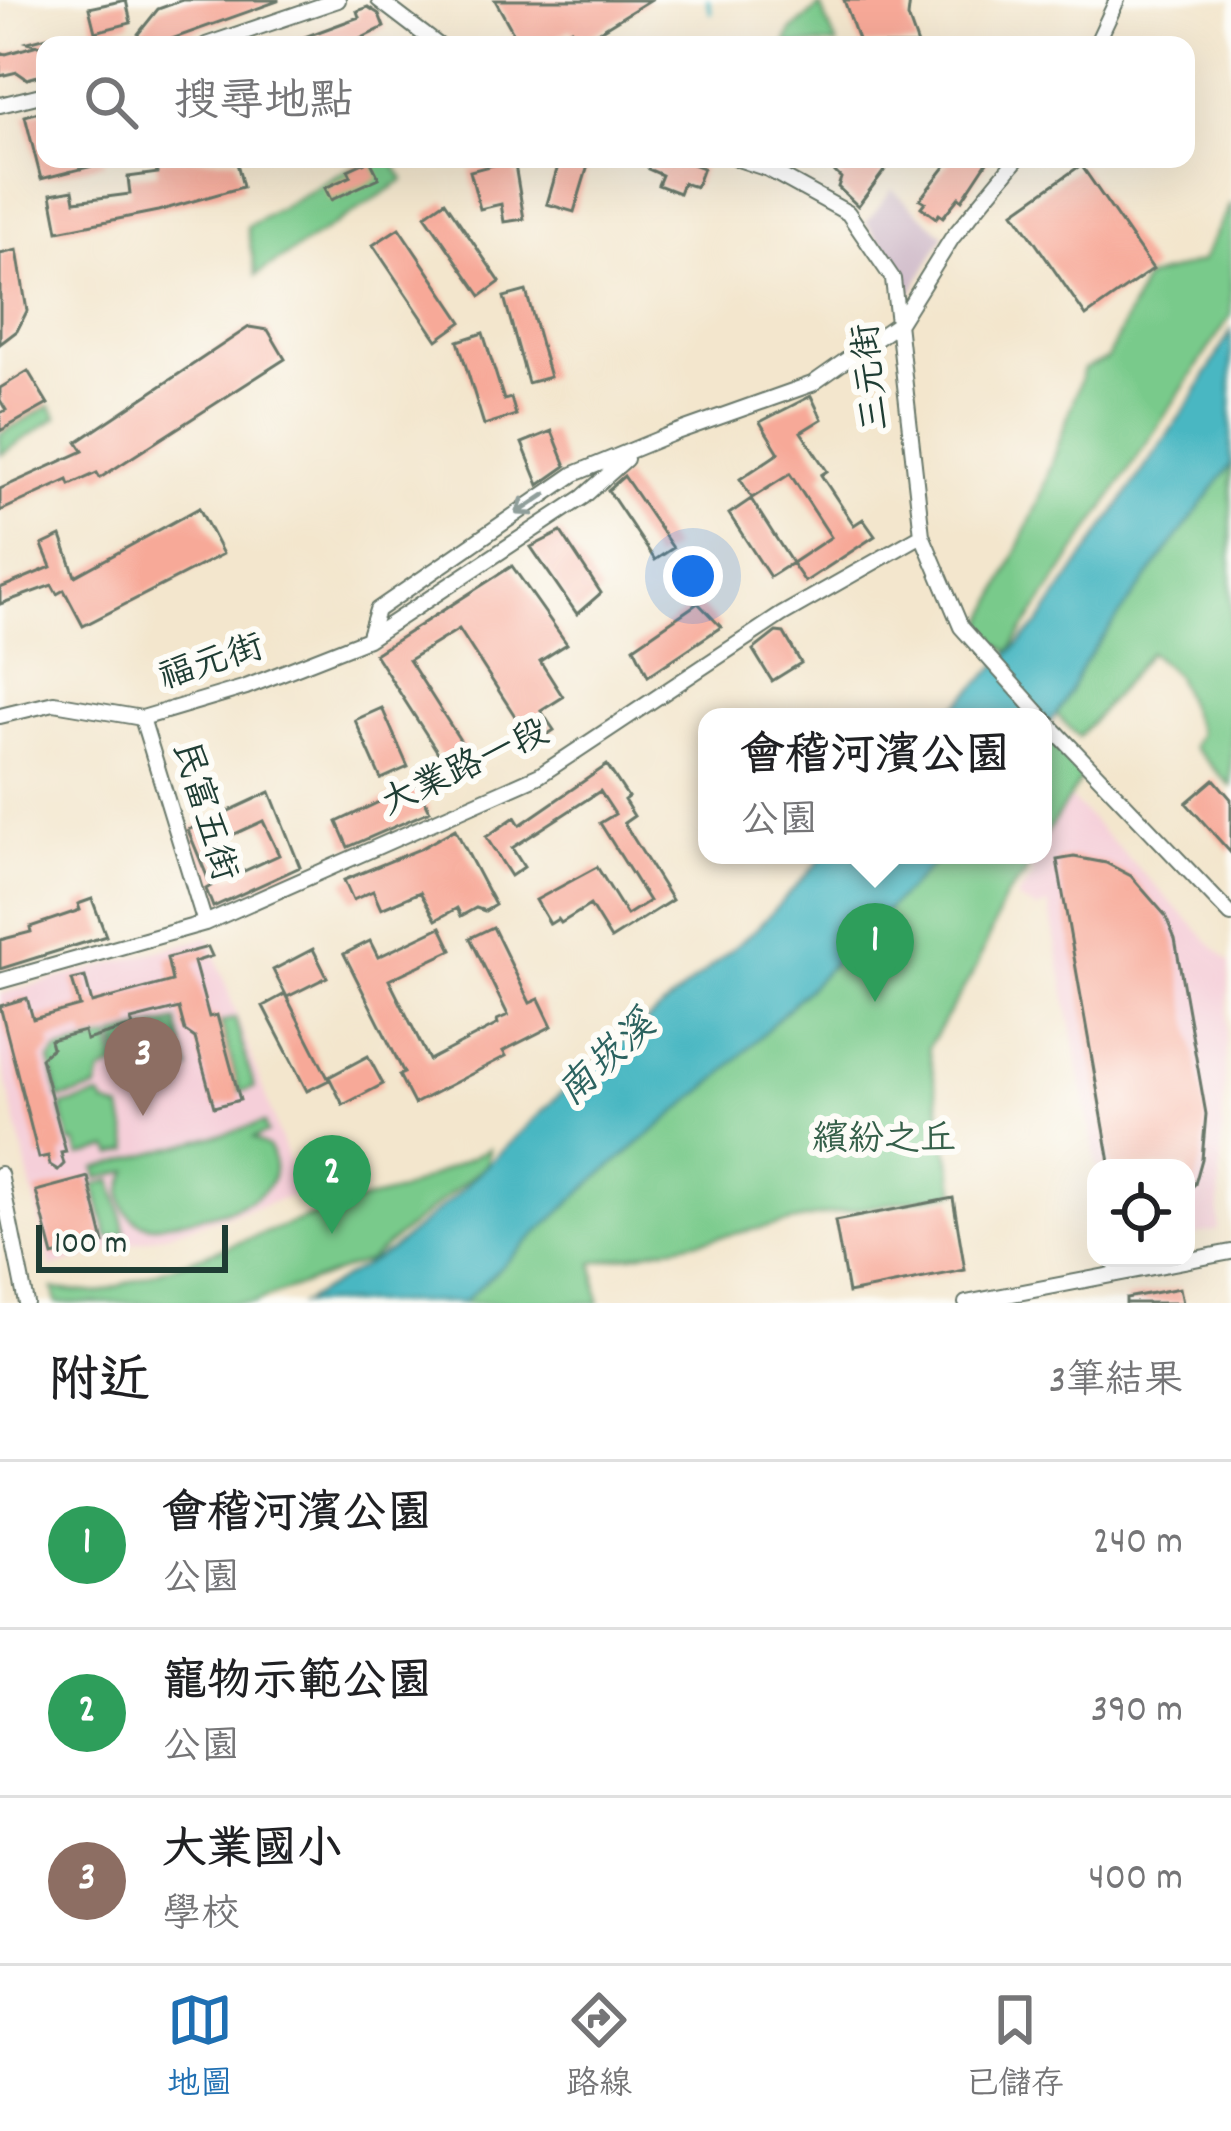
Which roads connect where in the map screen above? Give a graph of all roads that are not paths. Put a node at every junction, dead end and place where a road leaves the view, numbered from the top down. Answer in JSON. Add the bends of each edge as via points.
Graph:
{"nodes":[{"id":1,"x":338,"y":0,"type":"edge"},
{"id":2,"x":379,"y":0,"type":"edge"},
{"id":3,"x":1117,"y":0,"type":"edge"},
{"id":4,"x":232,"y":36,"type":"edge"},
{"id":5,"x":425,"y":36,"type":"edge"},
{"id":6,"x":1100,"y":36,"type":"edge"},
{"id":7,"x":36,"y":96,"type":"edge"},
{"id":8,"x":0,"y":105,"type":"edge"},
{"id":9,"x":765,"y":168,"type":"edge"},
{"id":10,"x":1010,"y":168,"type":"edge"},
{"id":11,"x":899,"y":323,"type":"junction"},
{"id":12,"x":634,"y":451,"type":"junction"},
{"id":13,"x":922,"y":536,"type":"junction"},
{"id":14,"x":368,"y":639,"type":"junction"},
{"id":15,"x":1035,"y":708,"type":"edge"},
{"id":16,"x":0,"y":716,"type":"edge"},
{"id":17,"x":142,"y":718,"type":"junction"},
{"id":18,"x":1052,"y":726,"type":"edge"},
{"id":19,"x":1231,"y":916,"type":"edge"},
{"id":20,"x":205,"y":923,"type":"junction"},
{"id":21,"x":0,"y":981,"type":"edge"},
{"id":22,"x":0,"y":1174,"type":"edge"},
{"id":23,"x":1231,"y":1252,"type":"edge"},
{"id":24,"x":990,"y":1301,"type":"edge"},
{"id":25,"x":26,"y":1303,"type":"edge"},
{"id":26,"x":966,"y":1303,"type":"edge"}],
"edges":[{"from":1,"to":4,"type":"street"},
{"from":2,"to":5,"type":"street"},
{"from":3,"to":6,"type":"street"},
{"from":7,"to":8,"type":"street"},
{"from":9,"to":11,"type":"street","name":"三元街","via":[[848,213],[893,279]]},
{"from":10,"to":11,"type":"street","via":[[952,238]]},
{"from":11,"to":12,"type":"street","name":"福元街","via":[[812,384]]},
{"from":11,"to":13,"type":"street","name":"三元街"},
{"from":12,"to":14,"type":"street","name":"福元街","via":[[583,496]]},
{"from":12,"to":14,"type":"street","name":"福元街","one_way":true,"via":[[574,474],[377,610]]},
{"from":13,"to":15,"type":"street","name":"三元街","via":[[961,627]]},
{"from":13,"to":20,"type":"street","name":"大業路一段","via":[[781,615],[540,775]]},
{"from":14,"to":17,"type":"street","name":"福元街"},
{"from":16,"to":17,"type":"street","name":"福元街","via":[[54,703]]},
{"from":17,"to":20,"type":"street","name":"民富五街"},
{"from":18,"to":19,"type":"street"},
{"from":20,"to":21,"type":"street","name":"大業路一段"},
{"from":22,"to":25,"type":"street"},
{"from":23,"to":24,"type":"street"},
{"from":24,"to":26,"type":"street"}]}
